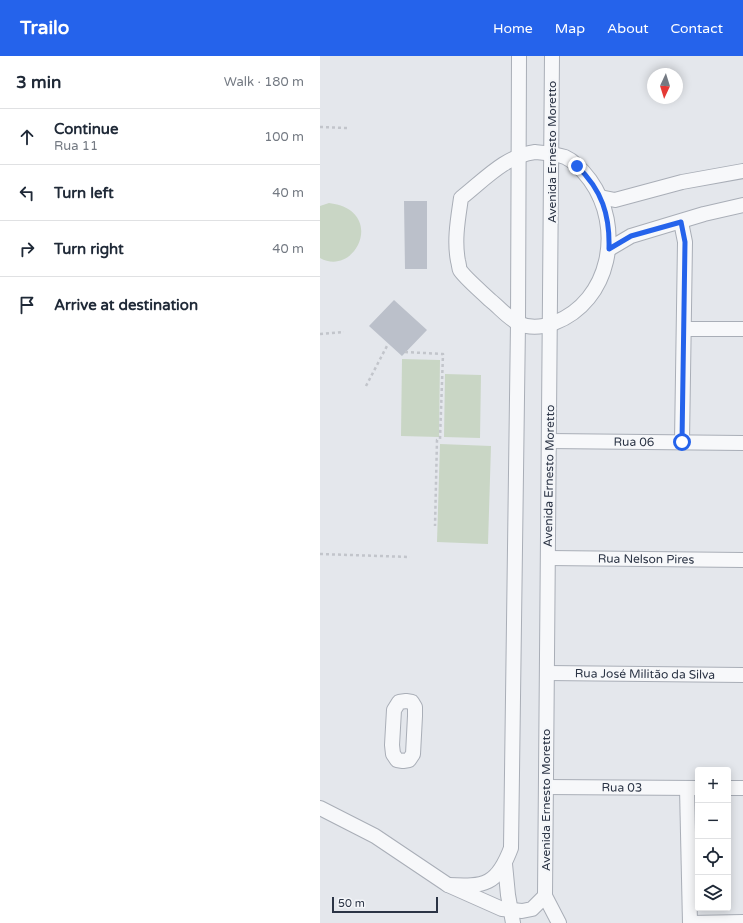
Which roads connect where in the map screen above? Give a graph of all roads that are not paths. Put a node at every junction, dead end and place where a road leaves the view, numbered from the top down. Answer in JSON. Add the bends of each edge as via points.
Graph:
{"nodes":[{"id":1,"x":519,"y":56,"type":"edge"},
{"id":2,"x":552,"y":56,"type":"edge"},
{"id":3,"x":552,"y":154,"type":"junction"},
{"id":4,"x":519,"y":156,"type":"junction"},
{"id":5,"x":743,"y":171,"type":"edge"},
{"id":6,"x":600,"y":197,"type":"junction"},
{"id":7,"x":743,"y":205,"type":"edge"},
{"id":8,"x":681,"y":222,"type":"junction"},
{"id":9,"x":609,"y":249,"type":"junction"},
{"id":10,"x":518,"y":323,"type":"junction"},
{"id":11,"x":550,"y":324,"type":"junction"},
{"id":12,"x":684,"y":329,"type":"junction"},
{"id":13,"x":743,"y":329,"type":"edge"},
{"id":14,"x":549,"y":441,"type":"junction"},
{"id":15,"x":682,"y":442,"type":"junction"},
{"id":16,"x":743,"y":443,"type":"edge"},
{"id":17,"x":548,"y":558,"type":"junction"},
{"id":18,"x":743,"y":560,"type":"edge"},
{"id":19,"x":547,"y":673,"type":"junction"},
{"id":20,"x":743,"y":675,"type":"edge"},
{"id":21,"x":546,"y":787,"type":"junction"},
{"id":22,"x":693,"y":788,"type":"edge"},
{"id":23,"x":731,"y":788,"type":"edge"},
{"id":24,"x":743,"y":788,"type":"edge"},
{"id":25,"x":320,"y":808,"type":"edge"},
{"id":26,"x":505,"y":864,"type":"junction"},
{"id":27,"x":448,"y":885,"type":"junction"},
{"id":28,"x":545,"y":896,"type":"junction"},
{"id":29,"x":512,"y":917,"type":"edge"},
{"id":30,"x":743,"y":922,"type":"edge"},
{"id":31,"x":559,"y":923,"type":"edge"},
{"id":32,"x":690,"y":923,"type":"edge"}],
"edges":[{"from":1,"to":4,"type":"street"},
{"from":2,"to":3,"type":"street","name":"Avenida Ernesto Moretto"},
{"from":3,"to":4,"type":"street","via":[[535,152]]},
{"from":3,"to":6,"type":"street","via":[[566,158],[577,166]]},
{"from":3,"to":11,"type":"street","name":"Avenida Ernesto Moretto"},
{"from":4,"to":10,"type":"street"},
{"from":4,"to":10,"type":"street","via":[[502,164],[461,198],[456,238],[460,270]]},
{"from":5,"to":6,"type":"street","via":[[682,182],[615,200]]},
{"from":6,"to":9,"type":"street","via":[[608,222]]},
{"from":7,"to":8,"type":"street"},
{"from":8,"to":9,"type":"street","via":[[631,236]]},
{"from":8,"to":12,"type":"street","via":[[685,242]]},
{"from":9,"to":11,"type":"street","via":[[601,276],[587,299],[566,318]]},
{"from":10,"to":11,"type":"street","via":[[534,327]]},
{"from":10,"to":26,"type":"street","via":[[511,848]]},
{"from":11,"to":14,"type":"street","name":"Avenida Ernesto Moretto"},
{"from":12,"to":13,"type":"street"},
{"from":12,"to":15,"type":"street"},
{"from":14,"to":15,"type":"street","name":"Rua 06"},
{"from":14,"to":17,"type":"street","name":"Avenida Ernesto Moretto"},
{"from":15,"to":16,"type":"street","name":"Rua 06"},
{"from":17,"to":18,"type":"street","name":"Rua Nelson Pires"},
{"from":17,"to":19,"type":"street","name":"Avenida Ernesto Moretto"},
{"from":19,"to":20,"type":"street","name":"Rua José Militão da Silva"},
{"from":19,"to":21,"type":"street","name":"Avenida Ernesto Moretto"},
{"from":21,"to":22,"type":"street","name":"Rua 03"},
{"from":21,"to":28,"type":"street","name":"Avenida Ernesto Moretto"},
{"from":22,"to":32,"type":"street"},
{"from":23,"to":24,"type":"street"},
{"from":25,"to":27,"type":"street","via":[[375,836]]},
{"from":26,"to":27,"type":"street","via":[[490,882],[470,886]]},
{"from":26,"to":29,"type":"street"},
{"from":27,"to":29,"type":"street"},
{"from":28,"to":29,"type":"street","via":[[532,908]]},
{"from":28,"to":31,"type":"street"},
{"from":30,"to":32,"type":"street"}]}
